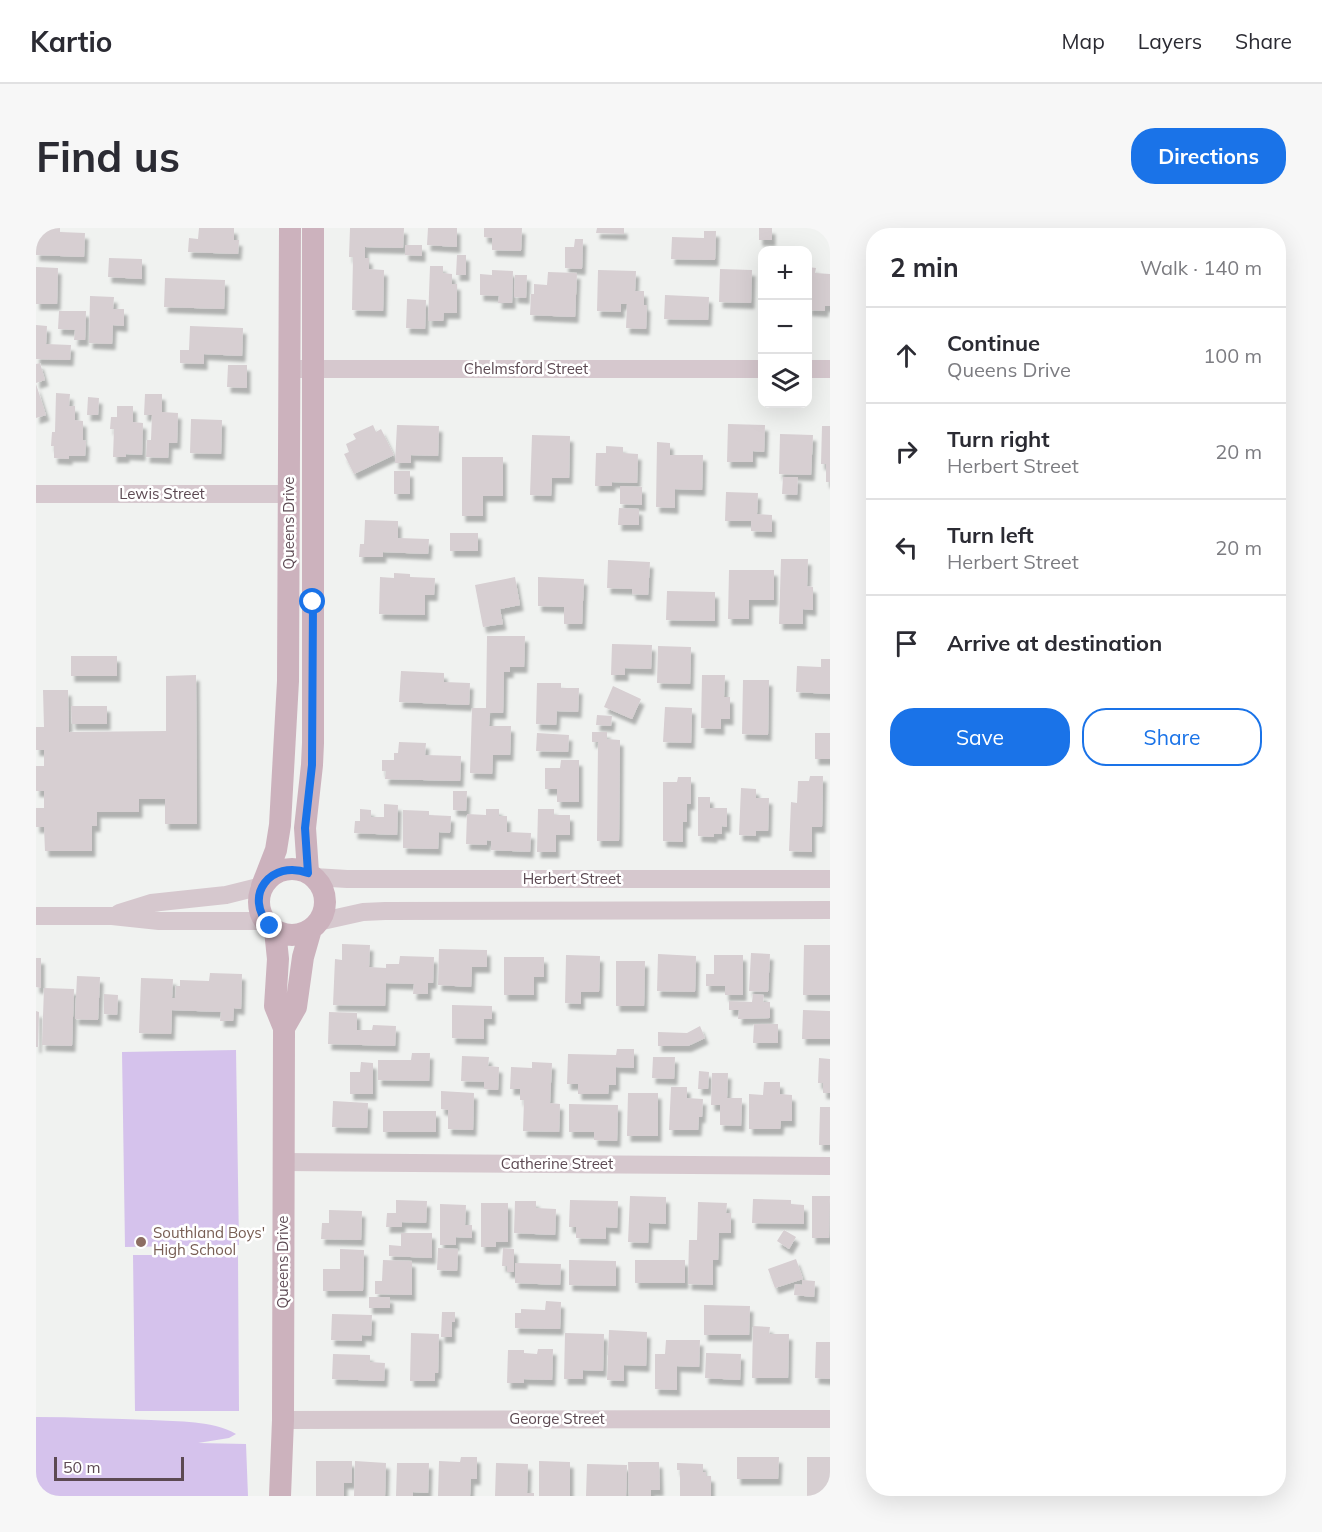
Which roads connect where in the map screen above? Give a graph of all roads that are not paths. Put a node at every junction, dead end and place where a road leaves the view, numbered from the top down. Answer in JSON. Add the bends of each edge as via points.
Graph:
{"nodes":[{"id":1,"x":290,"y":228,"type":"edge"},
{"id":2,"x":312,"y":228,"type":"edge"},
{"id":3,"x":289,"y":369,"type":"junction"},
{"id":4,"x":312,"y":369,"type":"junction"},
{"id":5,"x":758,"y":369,"type":"edge"},
{"id":6,"x":812,"y":369,"type":"edge"},
{"id":7,"x":830,"y":369,"type":"edge"},
{"id":8,"x":36,"y":494,"type":"edge"},
{"id":9,"x":289,"y":494,"type":"junction"},
{"id":10,"x":311,"y":875,"type":"junction"},
{"id":11,"x":830,"y":879,"type":"edge"},
{"id":12,"x":719,"y":880,"type":"junction"},
{"id":13,"x":262,"y":886,"type":"junction"},
{"id":14,"x":719,"y":910,"type":"junction"},
{"id":15,"x":830,"y":910,"type":"edge"},
{"id":16,"x":36,"y":916,"type":"edge"},
{"id":17,"x":112,"y":916,"type":"junction"},
{"id":18,"x":315,"y":925,"type":"junction"},
{"id":19,"x":270,"y":926,"type":"junction"},
{"id":20,"x":284,"y":1028,"type":"junction"},
{"id":21,"x":284,"y":1162,"type":"junction"},
{"id":22,"x":830,"y":1167,"type":"edge"},
{"id":23,"x":830,"y":1419,"type":"edge"},
{"id":24,"x":283,"y":1420,"type":"junction"},
{"id":25,"x":280,"y":1496,"type":"edge"}],
"edges":[{"from":1,"to":3,"type":"main road","name":"Queens Drive"},
{"from":2,"to":4,"type":"main road","name":"Queens Drive"},
{"from":3,"to":4,"type":"street","name":"Chelmsford Street"},
{"from":3,"to":9,"type":"main road","name":"Queens Drive"},
{"from":4,"to":5,"type":"street","name":"Chelmsford Street"},
{"from":4,"to":10,"type":"main road","name":"Queens Drive","via":[[313,743],[305,828]]},
{"from":6,"to":7,"type":"street"},
{"from":8,"to":9,"type":"street","name":"Lewis Street"},
{"from":9,"to":13,"type":"main road","name":"Queens Drive","via":[[289,656],[282,791],[277,846]]},
{"from":10,"to":12,"type":"street","name":"Herbert Street","via":[[347,879]]},
{"from":10,"to":13,"type":"main road","name":"Herbert Street","via":[[287,869],[277,872]]},
{"from":10,"to":18,"type":"main road","via":[[325,897],[325,906]]},
{"from":11,"to":12,"type":"street","name":"Herbert Street"},
{"from":12,"to":14,"type":"street"},
{"from":13,"to":17,"type":"street","name":"Herbert Street","via":[[226,895],[151,903]]},
{"from":13,"to":19,"type":"main road","via":[[259,908]]},
{"from":14,"to":15,"type":"street","name":"Herbert Street"},
{"from":14,"to":18,"type":"street","name":"Herbert Street","via":[[385,911],[363,912]]},
{"from":16,"to":17,"type":"street","name":"Herbert Street"},
{"from":17,"to":19,"type":"street","name":"Herbert Street"},
{"from":18,"to":19,"type":"main road","name":"Herbert Street","via":[[294,935]]},
{"from":18,"to":20,"type":"main road","name":"Queens Drive","via":[[303,957],[296,1007]]},
{"from":19,"to":20,"type":"main road","name":"Queens Drive","via":[[278,959],[275,1006]]},
{"from":20,"to":21,"type":"main road","name":"Queens Drive"},
{"from":21,"to":22,"type":"street","name":"Catherine Street"},
{"from":21,"to":24,"type":"main road","name":"Queens Drive"},
{"from":23,"to":24,"type":"street","name":"George Street"},
{"from":24,"to":25,"type":"main road","name":"Queens Drive"}]}
